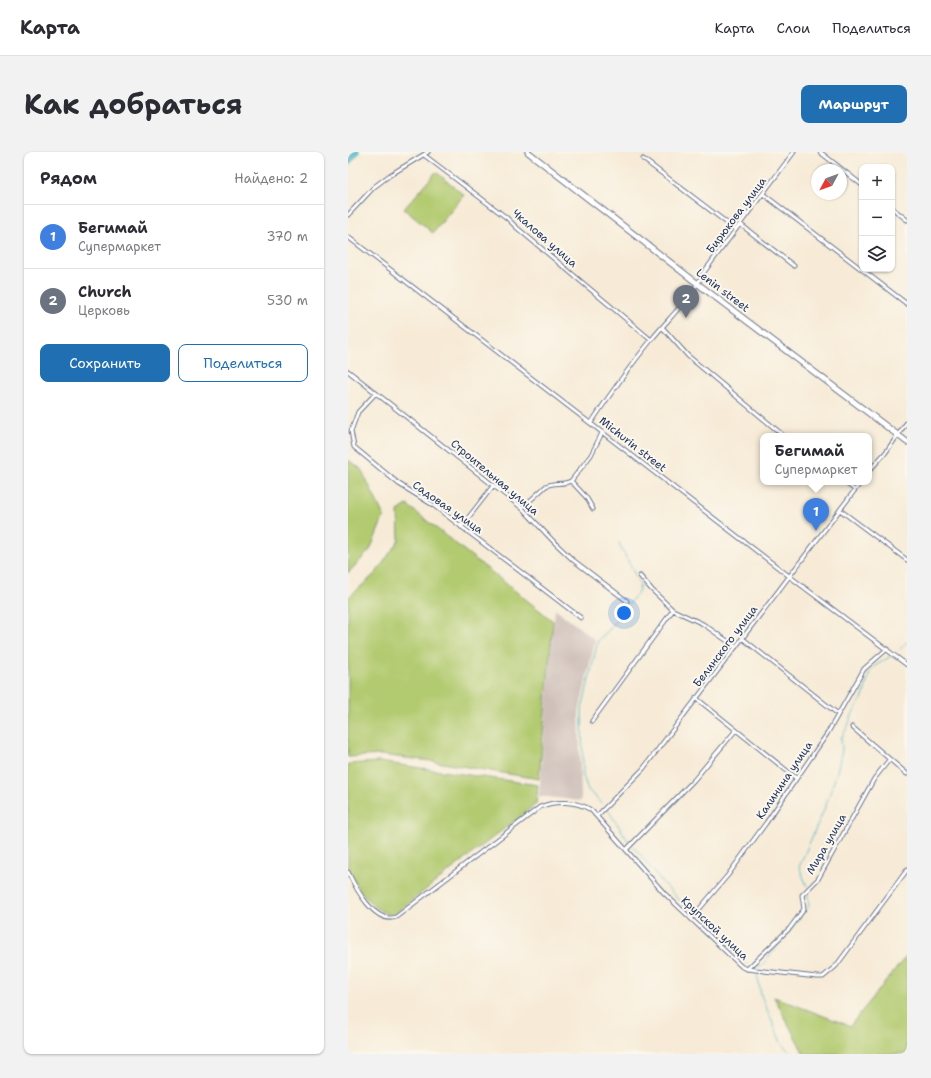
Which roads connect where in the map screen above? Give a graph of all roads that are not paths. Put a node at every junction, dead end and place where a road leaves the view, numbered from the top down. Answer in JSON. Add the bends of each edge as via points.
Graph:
{"nodes":[{"id":1,"x":428,"y":152,"type":"edge"},
{"id":2,"x":528,"y":152,"type":"edge"},
{"id":3,"x":794,"y":152,"type":"edge"},
{"id":4,"x":820,"y":152,"type":"edge"},
{"id":5,"x":424,"y":155,"type":"junction"},
{"id":6,"x":643,"y":159,"type":"dead end"},
{"id":7,"x":859,"y":183,"type":"edge"},
{"id":8,"x":763,"y":194,"type":"junction"},
{"id":9,"x":895,"y":210,"type":"edge"},
{"id":10,"x":348,"y":215,"type":"edge"},
{"id":11,"x":907,"y":220,"type":"edge"},
{"id":12,"x":740,"y":224,"type":"junction"},
{"id":13,"x":735,"y":229,"type":"junction"},
{"id":14,"x":348,"y":237,"type":"edge"},
{"id":15,"x":794,"y":266,"type":"dead end"},
{"id":16,"x":698,"y":284,"type":"junction"},
{"id":17,"x":907,"y":304,"type":"edge"},
{"id":18,"x":662,"y":327,"type":"junction"},
{"id":19,"x":651,"y":340,"type":"junction"},
{"id":20,"x":348,"y":371,"type":"edge"},
{"id":21,"x":376,"y":393,"type":"junction"},
{"id":22,"x":907,"y":422,"type":"edge"},
{"id":23,"x":591,"y":423,"type":"junction"},
{"id":24,"x":602,"y":433,"type":"junction"},
{"id":25,"x":780,"y":433,"type":"edge"},
{"id":26,"x":897,"y":435,"type":"junction"},
{"id":27,"x":907,"y":442,"type":"edge"},
{"id":28,"x":872,"y":468,"type":"edge"},
{"id":29,"x":570,"y":481,"type":"junction"},
{"id":30,"x":848,"y":485,"type":"edge"},
{"id":31,"x":859,"y":485,"type":"edge"},
{"id":32,"x":493,"y":486,"type":"junction"},
{"id":33,"x":855,"y":490,"type":"junction"},
{"id":34,"x":522,"y":508,"type":"junction"},
{"id":35,"x":593,"y":509,"type":"dead end"},
{"id":36,"x":840,"y":510,"type":"junction"},
{"id":37,"x":461,"y":526,"type":"junction"},
{"id":38,"x":907,"y":560,"type":"edge"},
{"id":39,"x":640,"y":576,"type":"dead end"},
{"id":40,"x":789,"y":576,"type":"junction"},
{"id":41,"x":627,"y":601,"type":"dead end"},
{"id":42,"x":673,"y":610,"type":"junction"},
{"id":43,"x":581,"y":618,"type":"dead end"},
{"id":44,"x":742,"y":638,"type":"junction"},
{"id":45,"x":736,"y":647,"type":"junction"},
{"id":46,"x":887,"y":649,"type":"junction"},
{"id":47,"x":907,"y":665,"type":"edge"},
{"id":48,"x":696,"y":698,"type":"junction"},
{"id":49,"x":838,"y":714,"type":"junction"},
{"id":50,"x":592,"y":721,"type":"dead end"},
{"id":51,"x":852,"y":727,"type":"dead end"},
{"id":52,"x":736,"y":730,"type":"junction"},
{"id":53,"x":889,"y":760,"type":"junction"},
{"id":54,"x":907,"y":774,"type":"edge"},
{"id":55,"x":796,"y":778,"type":"junction"},
{"id":56,"x":597,"y":816,"type":"junction"},
{"id":57,"x":626,"y":850,"type":"junction"},
{"id":58,"x":907,"y":870,"type":"edge"},
{"id":59,"x":348,"y":872,"type":"edge"},
{"id":60,"x":691,"y":919,"type":"junction"},
{"id":61,"x":747,"y":969,"type":"junction"}],
"edges":[{"from":1,"to":5,"type":"street"},
{"from":2,"to":16,"type":"main road","name":"Lenin street"},
{"from":3,"to":8,"type":"street","name":"Бирюкова улица"},
{"from":4,"to":7,"type":"street"},
{"from":5,"to":10,"type":"street","via":[[374,187]]},
{"from":5,"to":19,"type":"street","name":"Чкалова улица","via":[[508,218]]},
{"from":6,"to":13,"type":"street"},
{"from":8,"to":12,"type":"street","name":"Бирюкова улица"},
{"from":8,"to":17,"type":"street"},
{"from":9,"to":11,"type":"street"},
{"from":12,"to":13,"type":"street","name":"Бирюкова улица"},
{"from":12,"to":15,"type":"street"},
{"from":13,"to":16,"type":"street","name":"Бирюкова улица"},
{"from":14,"to":23,"type":"street","name":"Michurin street"},
{"from":16,"to":18,"type":"street","name":"Бирюкова улица"},
{"from":16,"to":26,"type":"main road","name":"Lenin street"},
{"from":18,"to":19,"type":"street","name":"Бирюкова улица"},
{"from":18,"to":25,"type":"street","via":[[688,356]]},
{"from":19,"to":23,"type":"street","name":"Бирюкова улица"},
{"from":20,"to":21,"type":"street","name":"Строительная улица"},
{"from":21,"to":32,"type":"street","name":"Строительная улица"},
{"from":21,"to":37,"type":"street","name":"Садовая улица","via":[[358,412],[351,431],[354,447],[399,484]]},
{"from":22,"to":26,"type":"street"},
{"from":23,"to":24,"type":"street","name":"Michurin street"},
{"from":24,"to":29,"type":"street","via":[[591,455]]},
{"from":24,"to":40,"type":"street","name":"Michurin street"},
{"from":26,"to":27,"type":"main road","name":"Lenin street"},
{"from":26,"to":28,"type":"street"},
{"from":29,"to":34,"type":"street","via":[[549,484]]},
{"from":29,"to":35,"type":"street","via":[[586,497]]},
{"from":30,"to":33,"type":"street"},
{"from":31,"to":33,"type":"street","name":"Белинского улица"},
{"from":32,"to":34,"type":"street","name":"Строительная улица"},
{"from":32,"to":37,"type":"street"},
{"from":33,"to":36,"type":"street","name":"Белинского улица"},
{"from":34,"to":41,"type":"street","name":"Строительная улица","via":[[573,560]]},
{"from":36,"to":38,"type":"street"},
{"from":36,"to":40,"type":"street","name":"Белинского улица"},
{"from":37,"to":43,"type":"street","name":"Садовая улица"},
{"from":39,"to":42,"type":"street"},
{"from":40,"to":44,"type":"street","name":"Белинского улица"},
{"from":40,"to":46,"type":"street","name":"Michurin street"},
{"from":42,"to":45,"type":"street","via":[[703,624]]},
{"from":42,"to":50,"type":"street"},
{"from":44,"to":45,"type":"street","name":"Белинского улица"},
{"from":44,"to":49,"type":"street"},
{"from":45,"to":48,"type":"street","name":"Белинского улица"},
{"from":46,"to":47,"type":"street","name":"Michurin street"},
{"from":46,"to":49,"type":"street","name":"Калинина улица","via":[[864,669]]},
{"from":48,"to":52,"type":"street"},
{"from":48,"to":56,"type":"street","name":"Белинского улица","via":[[643,769]]},
{"from":49,"to":55,"type":"street","name":"Калинина улица"},
{"from":51,"to":53,"type":"street"},
{"from":52,"to":55,"type":"street"},
{"from":52,"to":57,"type":"street","via":[[694,780]]},
{"from":53,"to":54,"type":"street"},
{"from":53,"to":61,"type":"street","name":"Мира улица","via":[[874,779],[818,879],[802,895],[804,909],[790,928]]},
{"from":55,"to":60,"type":"street","name":"Калинина улица","via":[[737,863]]},
{"from":56,"to":57,"type":"street","name":"Крупской улица"},
{"from":56,"to":59,"type":"street","name":"Крупской улица","via":[[580,804],[547,804],[392,919],[373,910],[355,888]]},
{"from":57,"to":60,"type":"street","name":"Крупской улица"},
{"from":58,"to":61,"type":"street","name":"Крупской улица","via":[[828,974],[817,977]]},
{"from":60,"to":61,"type":"street","name":"Крупской улица","via":[[736,963]]}]}
